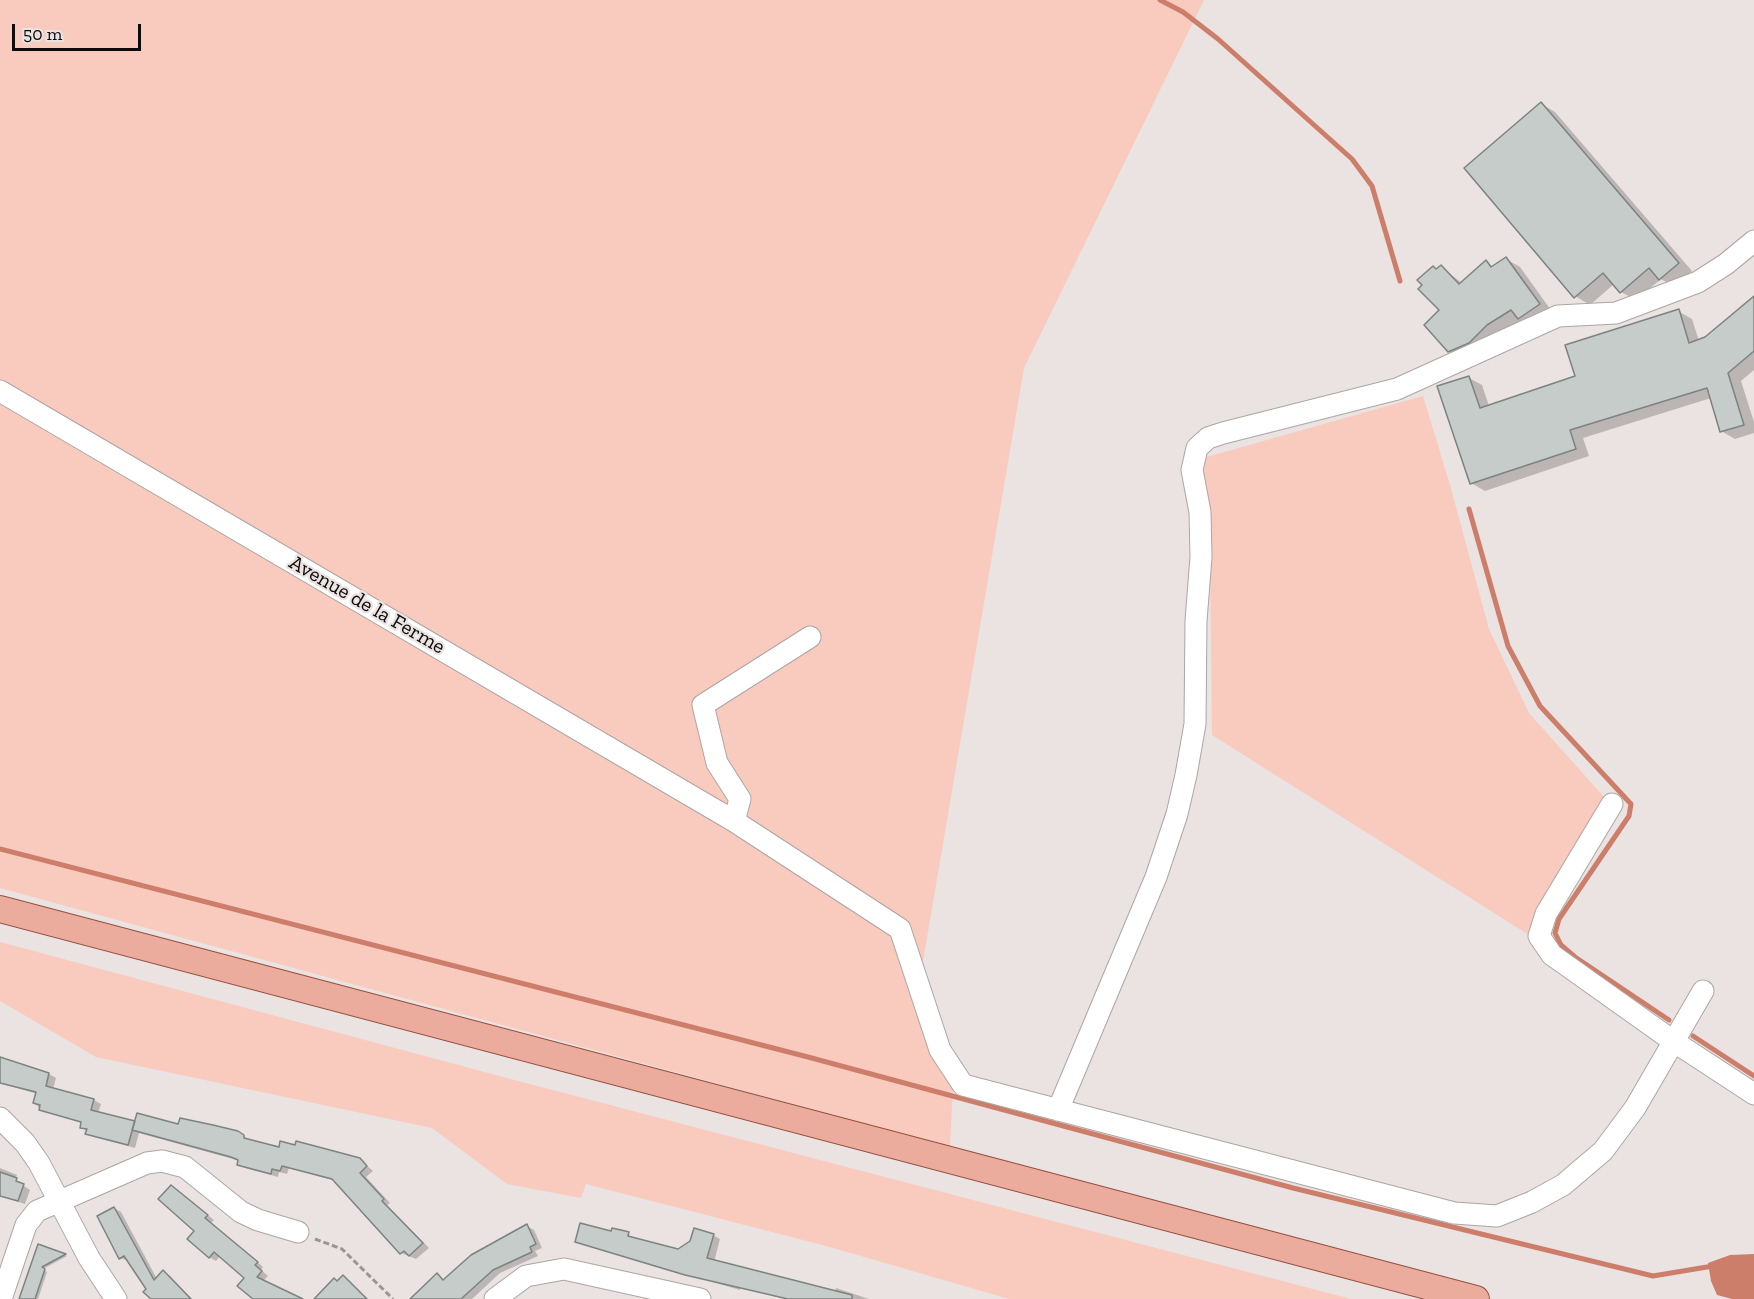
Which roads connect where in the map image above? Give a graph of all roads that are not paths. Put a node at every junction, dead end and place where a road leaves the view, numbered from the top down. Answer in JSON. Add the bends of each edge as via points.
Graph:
{"nodes":[{"id":1,"x":1754,"y":241,"type":"edge"},
{"id":2,"x":0,"y":391,"type":"edge"},
{"id":3,"x":810,"y":636,"type":"dead end"},
{"id":4,"x":1612,"y":804,"type":"dead end"},
{"id":5,"x":734,"y":821,"type":"junction"},
{"id":6,"x":0,"y":909,"type":"edge"},
{"id":7,"x":0,"y":925,"type":"edge"},
{"id":8,"x":1703,"y":991,"type":"dead end"},
{"id":9,"x":1673,"y":1041,"type":"junction"},
{"id":10,"x":1754,"y":1094,"type":"edge"},
{"id":11,"x":1058,"y":1110,"type":"junction"},
{"id":12,"x":0,"y":1118,"type":"edge"},
{"id":13,"x":59,"y":1200,"type":"junction"},
{"id":14,"x":298,"y":1232,"type":"road end"},
{"id":15,"x":1,"y":1299,"type":"edge"},
{"id":16,"x":116,"y":1299,"type":"edge"},
{"id":17,"x":495,"y":1299,"type":"edge"},
{"id":18,"x":700,"y":1299,"type":"edge"},
{"id":19,"x":1417,"y":1299,"type":"edge"},
{"id":20,"x":1476,"y":1299,"type":"edge"}],
"edges":[{"from":1,"to":11,"type":"street","via":[[1698,282],[1616,313],[1547,320],[1383,393],[1223,433],[1208,438],[1197,448],[1192,470],[1200,512],[1201,557],[1195,724],[1188,769],[1156,877]]},
{"from":2,"to":5,"type":"street","name":"Avenue de la Ferme"},
{"from":3,"to":5,"type":"street","via":[[704,705],[717,763],[740,799]]},
{"from":4,"to":9,"type":"street","via":[[1546,914],[1539,936],[1552,955]]},
{"from":5,"to":11,"type":"street","name":"Avenue de la Ferme","via":[[900,929],[940,1050],[963,1085]]},
{"from":6,"to":20,"type":"main road"},
{"from":7,"to":19,"type":"main road"},
{"from":8,"to":9,"type":"street","name":"Avenue de la Ferme"},
{"from":9,"to":10,"type":"street"},
{"from":9,"to":11,"type":"street","name":"Avenue de la Ferme","via":[[1635,1108],[1603,1151],[1563,1185],[1497,1215],[1454,1213]]},
{"from":12,"to":13,"type":"street","via":[[25,1143]]},
{"from":13,"to":14,"type":"street","via":[[141,1165],[169,1162],[193,1172],[250,1216]]},
{"from":13,"to":15,"type":"street","via":[[37,1211],[29,1220]]},
{"from":13,"to":16,"type":"street","via":[[86,1253]]},
{"from":17,"to":18,"type":"street","via":[[526,1276],[564,1269]]}]}
